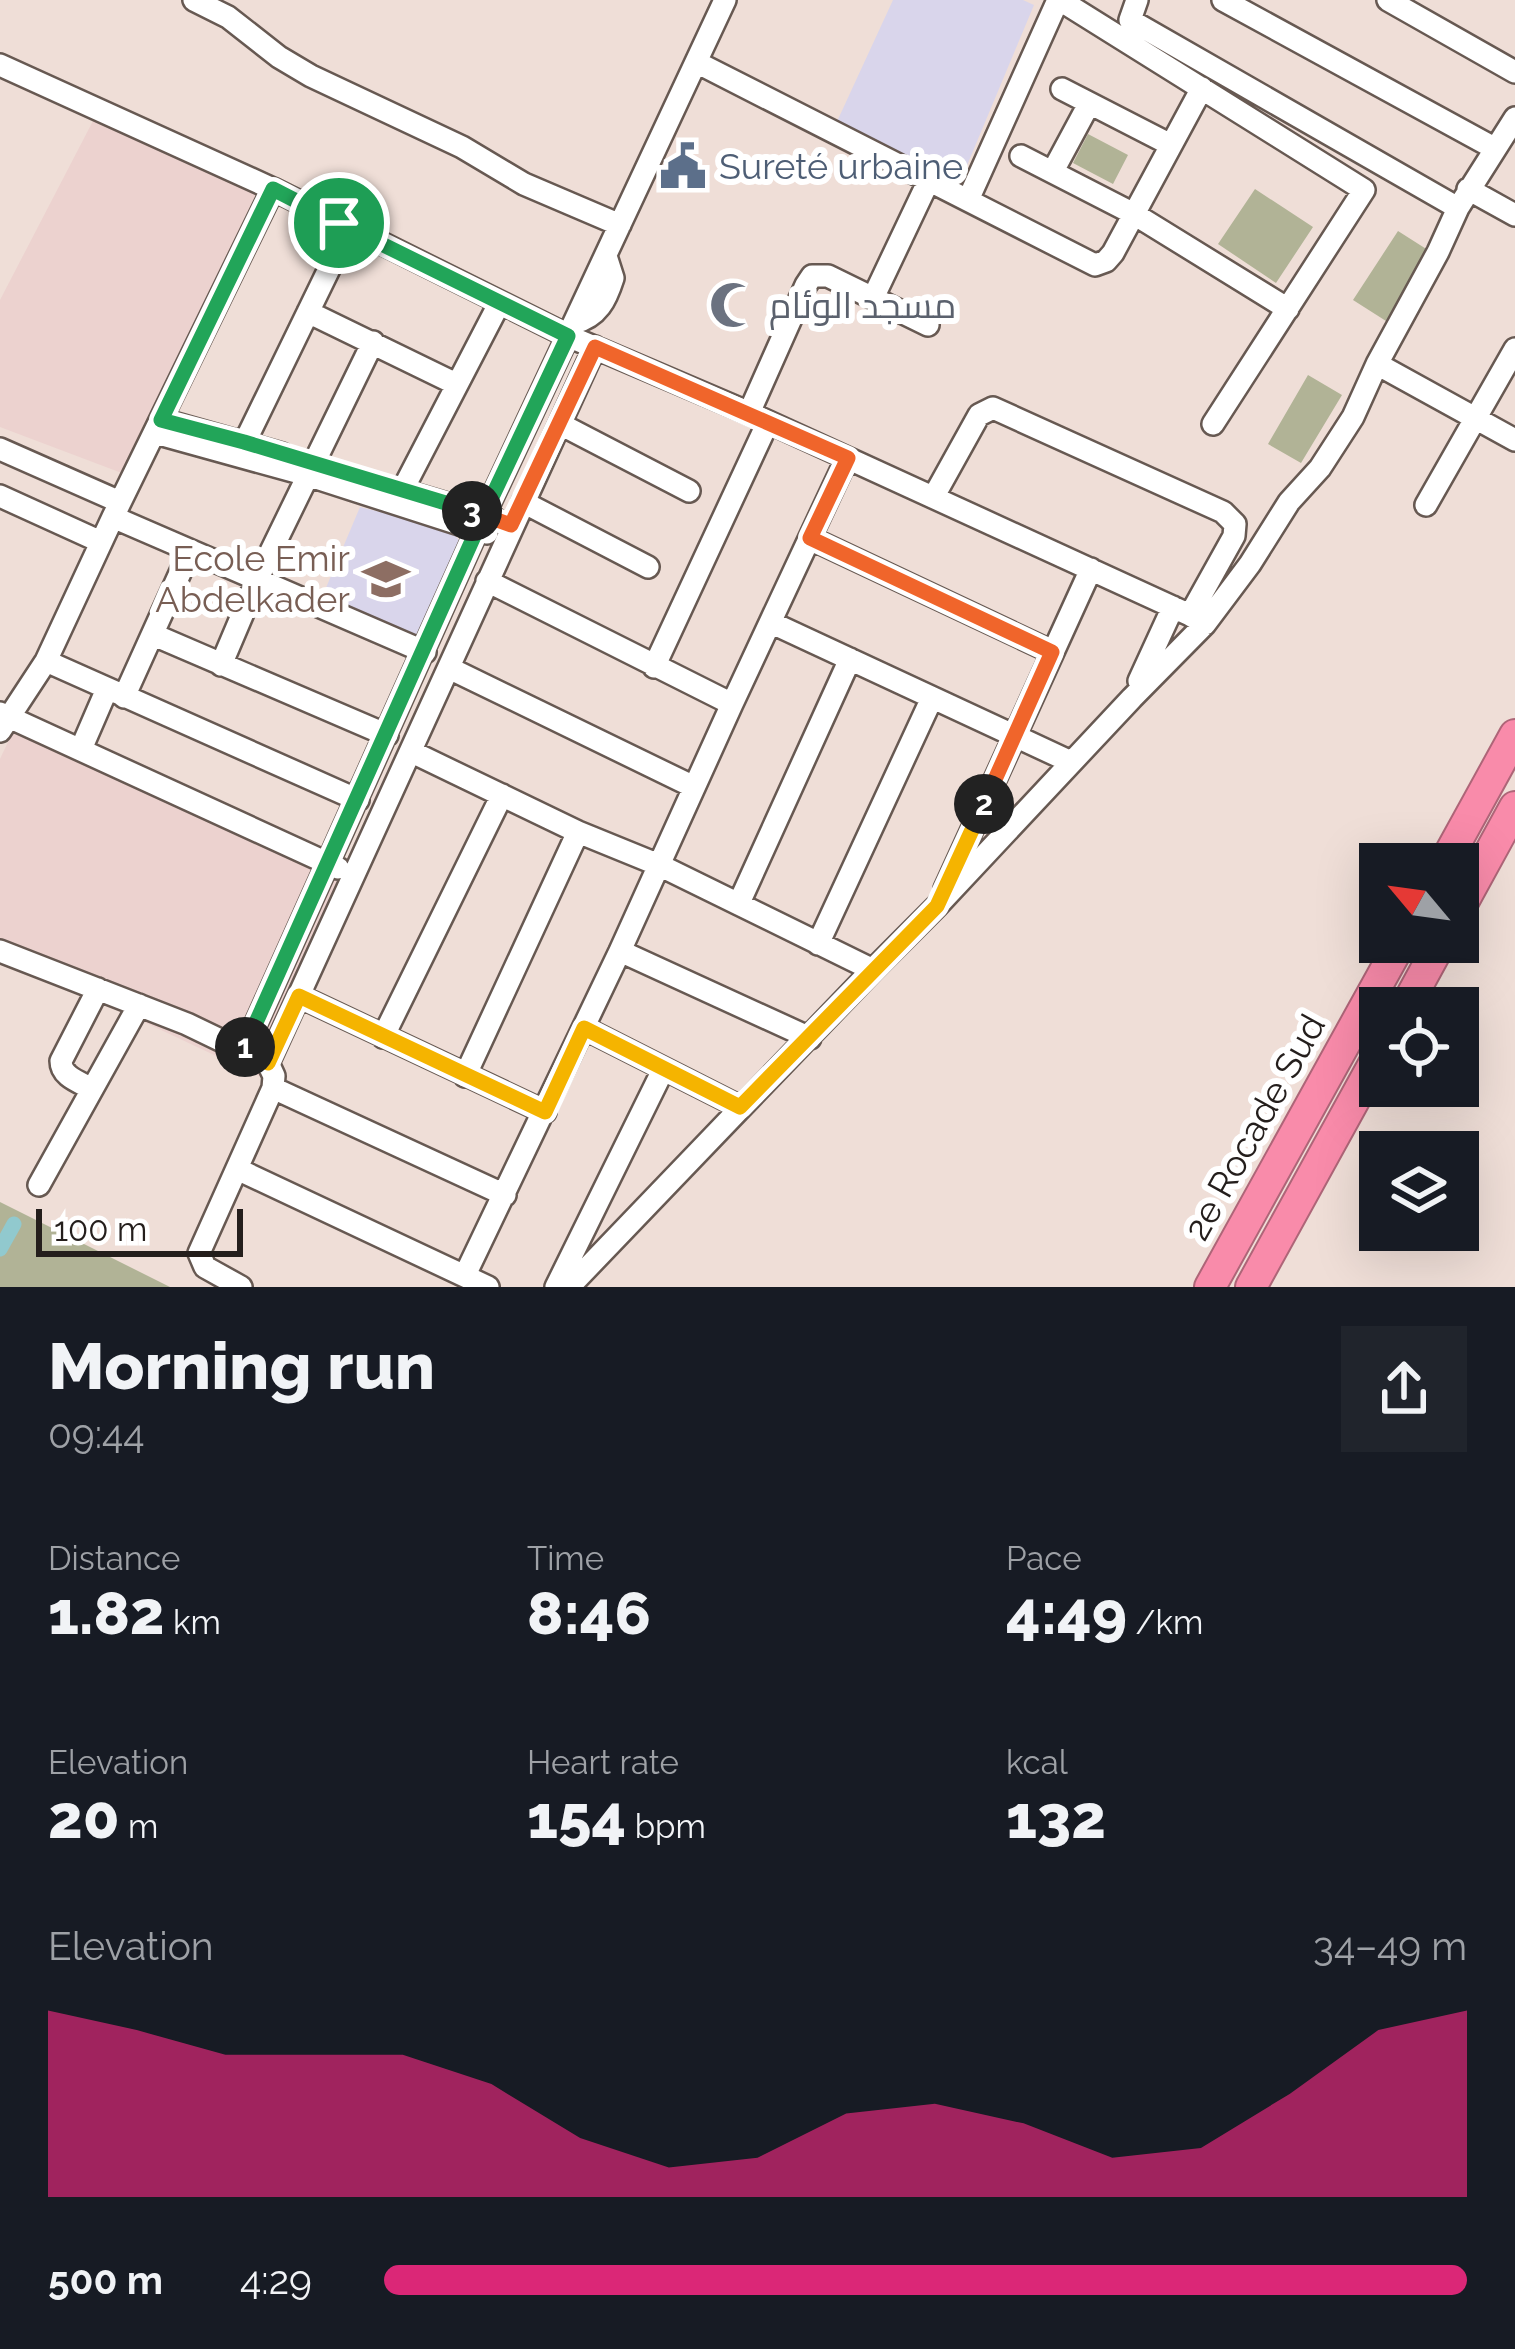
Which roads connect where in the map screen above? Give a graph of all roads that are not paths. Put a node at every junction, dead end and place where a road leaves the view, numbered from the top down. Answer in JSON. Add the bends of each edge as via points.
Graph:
{"nodes":[{"id":1,"x":194,"y":0,"type":"edge"},
{"id":2,"x":1059,"y":0,"type":"edge"},
{"id":3,"x":1223,"y":0,"type":"edge"},
{"id":4,"x":1388,"y":0,"type":"edge"},
{"id":5,"x":721,"y":1,"type":"edge"},
{"id":6,"x":1130,"y":20,"type":"edge"},
{"id":7,"x":696,"y":62,"type":"junction"},
{"id":8,"x":0,"y":65,"type":"edge"},
{"id":9,"x":1515,"y":72,"type":"edge"},
{"id":10,"x":1202,"y":88,"type":"junction"},
{"id":11,"x":1062,"y":89,"type":"dead end"},
{"id":12,"x":1089,"y":104,"type":"junction"},
{"id":13,"x":1515,"y":118,"type":"edge"},
{"id":14,"x":1172,"y":145,"type":"junction"},
{"id":15,"x":1495,"y":148,"type":"junction"},
{"id":16,"x":1021,"y":156,"type":"dead end"},
{"id":17,"x":1052,"y":171,"type":"junction"},
{"id":18,"x":929,"y":180,"type":"junction"},
{"id":19,"x":273,"y":189,"type":"junction"},
{"id":20,"x":1463,"y":198,"type":"junction"},
{"id":21,"x":968,"y":200,"type":"junction"},
{"id":22,"x":1134,"y":214,"type":"junction"},
{"id":23,"x":1515,"y":215,"type":"edge"},
{"id":24,"x":620,"y":225,"type":"junction"},
{"id":25,"x":350,"y":228,"type":"junction"},
{"id":26,"x":873,"y":298,"type":"junction"},
{"id":27,"x":500,"y":302,"type":"junction"},
{"id":28,"x":1288,"y":309,"type":"junction"},
{"id":29,"x":308,"y":312,"type":"junction"},
{"id":30,"x":928,"y":325,"type":"dead end"},
{"id":31,"x":571,"y":329,"type":"junction"},
{"id":32,"x":373,"y":342,"type":"junction"},
{"id":33,"x":595,"y":347,"type":"junction"},
{"id":34,"x":1515,"y":349,"type":"edge"},
{"id":35,"x":1377,"y":364,"type":"junction"},
{"id":36,"x":456,"y":384,"type":"junction"},
{"id":37,"x":759,"y":418,"type":"junction"},
{"id":38,"x":1476,"y":418,"type":"junction"},
{"id":39,"x":560,"y":424,"type":"junction"},
{"id":40,"x":1213,"y":424,"type":"dead end"},
{"id":41,"x":158,"y":426,"type":"junction"},
{"id":42,"x":1515,"y":440,"type":"edge"},
{"id":43,"x":0,"y":449,"type":"edge"},
{"id":44,"x":241,"y":449,"type":"junction"},
{"id":45,"x":848,"y":458,"type":"junction"},
{"id":46,"x":309,"y":470,"type":"junction"},
{"id":47,"x":77,"y":482,"type":"junction"},
{"id":48,"x":402,"y":491,"type":"junction"},
{"id":49,"x":689,"y":491,"type":"dead end"},
{"id":50,"x":0,"y":496,"type":"edge"},
{"id":51,"x":934,"y":496,"type":"junction"},
{"id":52,"x":523,"y":502,"type":"junction"},
{"id":53,"x":1426,"y":506,"type":"dead end"},
{"id":54,"x":116,"y":509,"type":"junction"},
{"id":55,"x":481,"y":522,"type":"junction"},
{"id":56,"x":59,"y":523,"type":"junction"},
{"id":57,"x":508,"y":532,"type":"junction"},
{"id":58,"x":810,"y":538,"type":"junction"},
{"id":59,"x":101,"y":542,"type":"junction"},
{"id":60,"x":190,"y":551,"type":"junction"},
{"id":61,"x":648,"y":567,"type":"dead end"},
{"id":62,"x":1091,"y":569,"type":"junction"},
{"id":63,"x":257,"y":580,"type":"junction"},
{"id":64,"x":487,"y":580,"type":"junction"},
{"id":65,"x":1189,"y":615,"type":"junction"},
{"id":66,"x":772,"y":623,"type":"junction"},
{"id":67,"x":154,"y":635,"type":"junction"},
{"id":68,"x":425,"y":652,"type":"junction"},
{"id":69,"x":1052,"y":652,"type":"junction"},
{"id":70,"x":850,"y":659,"type":"junction"},
{"id":71,"x":46,"y":661,"type":"junction"},
{"id":72,"x":220,"y":665,"type":"junction"},
{"id":73,"x":654,"y":667,"type":"junction"},
{"id":74,"x":449,"y":668,"type":"junction"},
{"id":75,"x":116,"y":693,"type":"junction"},
{"id":76,"x":932,"y":698,"type":"junction"},
{"id":77,"x":1132,"y":698,"type":"junction"},
{"id":78,"x":732,"y":704,"type":"junction"},
{"id":79,"x":2,"y":720,"type":"edge"},
{"id":80,"x":387,"y":735,"type":"junction"},
{"id":81,"x":1515,"y":735,"type":"edge"},
{"id":82,"x":1014,"y":736,"type":"junction"},
{"id":83,"x":81,"y":749,"type":"junction"},
{"id":84,"x":412,"y":752,"type":"junction"},
{"id":85,"x":1071,"y":762,"type":"junction"},
{"id":86,"x":694,"y":787,"type":"junction"},
{"id":87,"x":502,"y":795,"type":"junction"},
{"id":88,"x":358,"y":800,"type":"junction"},
{"id":89,"x":1515,"y":807,"type":"edge"},
{"id":90,"x":578,"y":832,"type":"junction"},
{"id":91,"x":1456,"y":843,"type":"edge"},
{"id":92,"x":329,"y":864,"type":"junction"},
{"id":93,"x":659,"y":865,"type":"junction"},
{"id":94,"x":1479,"y":873,"type":"edge"},
{"id":95,"x":354,"y":876,"type":"junction"},
{"id":96,"x":739,"y":903,"type":"junction"},
{"id":97,"x":937,"y":906,"type":"junction"},
{"id":98,"x":818,"y":944,"type":"junction"},
{"id":99,"x":0,"y":951,"type":"edge"},
{"id":100,"x":620,"y":951,"type":"junction"},
{"id":101,"x":1389,"y":963,"type":"edge"},
{"id":102,"x":873,"y":970,"type":"junction"},
{"id":103,"x":98,"y":989,"type":"junction"},
{"id":104,"x":299,"y":996,"type":"junction"},
{"id":105,"x":139,"y":1005,"type":"junction"},
{"id":106,"x":584,"y":1028,"type":"junction"},
{"id":107,"x":383,"y":1037,"type":"junction"},
{"id":108,"x":810,"y":1038,"type":"junction"},
{"id":109,"x":244,"y":1050,"type":"junction"},
{"id":110,"x":268,"y":1063,"type":"junction"},
{"id":111,"x":663,"y":1070,"type":"junction"},
{"id":112,"x":465,"y":1076,"type":"junction"},
{"id":113,"x":274,"y":1088,"type":"junction"},
{"id":114,"x":92,"y":1089,"type":"junction"},
{"id":115,"x":1359,"y":1091,"type":"edge"},
{"id":116,"x":740,"y":1107,"type":"junction"},
{"id":117,"x":545,"y":1112,"type":"junction"},
{"id":118,"x":237,"y":1169,"type":"junction"},
{"id":119,"x":39,"y":1185,"type":"dead end"},
{"id":120,"x":505,"y":1196,"type":"junction"},
{"id":121,"x":465,"y":1275,"type":"junction"},
{"id":122,"x":241,"y":1287,"type":"edge"},
{"id":123,"x":488,"y":1287,"type":"edge"},
{"id":124,"x":556,"y":1287,"type":"edge"},
{"id":125,"x":569,"y":1287,"type":"edge"},
{"id":126,"x":1210,"y":1287,"type":"edge"},
{"id":127,"x":1251,"y":1287,"type":"edge"}],
"edges":[{"from":1,"to":24,"type":"street","via":[[310,76]]},
{"from":2,"to":6,"type":"street"},
{"from":2,"to":21,"type":"street"},
{"from":3,"to":15,"type":"street"},
{"from":4,"to":9,"type":"street"},
{"from":5,"to":7,"type":"street"},
{"from":6,"to":10,"type":"street"},
{"from":6,"to":20,"type":"street"},
{"from":7,"to":18,"type":"street"},
{"from":7,"to":24,"type":"street"},
{"from":8,"to":19,"type":"street"},
{"from":10,"to":14,"type":"street"},
{"from":10,"to":28,"type":"street","via":[[1364,190]]},
{"from":11,"to":12,"type":"street"},
{"from":12,"to":14,"type":"street"},
{"from":12,"to":17,"type":"street"},
{"from":13,"to":15,"type":"street"},
{"from":14,"to":22,"type":"street"},
{"from":15,"to":20,"type":"street"},
{"from":16,"to":17,"type":"street"},
{"from":17,"to":22,"type":"street"},
{"from":18,"to":21,"type":"street"},
{"from":18,"to":26,"type":"street"},
{"from":19,"to":25,"type":"street"},
{"from":19,"to":41,"type":"street"},
{"from":20,"to":23,"type":"street"},
{"from":20,"to":35,"type":"street"},
{"from":21,"to":22,"type":"street","via":[[1096,265],[1110,258]]},
{"from":22,"to":28,"type":"street"},
{"from":24,"to":31,"type":"street"},
{"from":25,"to":27,"type":"street"},
{"from":25,"to":29,"type":"street"},
{"from":26,"to":30,"type":"street"},
{"from":26,"to":37,"type":"street","via":[[823,274],[808,280]]},
{"from":27,"to":31,"type":"street"},
{"from":27,"to":36,"type":"street"},
{"from":28,"to":40,"type":"street"},
{"from":29,"to":32,"type":"street"},
{"from":29,"to":44,"type":"street"},
{"from":31,"to":33,"type":"street"},
{"from":31,"to":55,"type":"street"},
{"from":32,"to":36,"type":"street"},
{"from":32,"to":46,"type":"street"},
{"from":33,"to":37,"type":"street"},
{"from":33,"to":39,"type":"street"},
{"from":34,"to":38,"type":"street"},
{"from":35,"to":38,"type":"street"},
{"from":35,"to":65,"type":"street","via":[[1328,457],[1250,564]]},
{"from":36,"to":48,"type":"street"},
{"from":37,"to":45,"type":"street"},
{"from":37,"to":73,"type":"street"},
{"from":38,"to":42,"type":"street"},
{"from":38,"to":53,"type":"street"},
{"from":39,"to":49,"type":"street"},
{"from":39,"to":52,"type":"street"},
{"from":41,"to":44,"type":"street"},
{"from":41,"to":54,"type":"street"},
{"from":43,"to":47,"type":"street"},
{"from":44,"to":46,"type":"street"},
{"from":45,"to":51,"type":"street"},
{"from":45,"to":58,"type":"street"},
{"from":46,"to":48,"type":"street"},
{"from":46,"to":55,"type":"street"},
{"from":46,"to":63,"type":"street"},
{"from":47,"to":54,"type":"street"},
{"from":47,"to":56,"type":"street"},
{"from":48,"to":55,"type":"street"},
{"from":50,"to":56,"type":"street"},
{"from":51,"to":62,"type":"street"},
{"from":51,"to":65,"type":"street","via":[[976,419],[993,408],[1223,512],[1234,536]]},
{"from":52,"to":57,"type":"street"},
{"from":52,"to":61,"type":"street"},
{"from":54,"to":59,"type":"street"},
{"from":54,"to":60,"type":"street"},
{"from":55,"to":57,"type":"street"},
{"from":55,"to":68,"type":"street"},
{"from":56,"to":59,"type":"street"},
{"from":57,"to":64,"type":"street"},
{"from":58,"to":66,"type":"street"},
{"from":58,"to":69,"type":"street"},
{"from":59,"to":71,"type":"street"},
{"from":60,"to":63,"type":"street"},
{"from":60,"to":67,"type":"street"},
{"from":62,"to":65,"type":"street"},
{"from":62,"to":69,"type":"street"},
{"from":63,"to":68,"type":"street"},
{"from":63,"to":72,"type":"street"},
{"from":64,"to":73,"type":"street"},
{"from":64,"to":74,"type":"street"},
{"from":65,"to":77,"type":"street"},
{"from":65,"to":77,"type":"street"},
{"from":66,"to":70,"type":"street"},
{"from":66,"to":78,"type":"street"},
{"from":67,"to":72,"type":"street"},
{"from":67,"to":75,"type":"street"},
{"from":68,"to":80,"type":"street"},
{"from":69,"to":82,"type":"street"},
{"from":70,"to":76,"type":"street"},
{"from":70,"to":96,"type":"street"},
{"from":71,"to":75,"type":"street"},
{"from":71,"to":79,"type":"street"},
{"from":72,"to":80,"type":"street"},
{"from":73,"to":78,"type":"street"},
{"from":74,"to":84,"type":"street"},
{"from":74,"to":86,"type":"street"},
{"from":75,"to":83,"type":"street"},
{"from":75,"to":88,"type":"street"},
{"from":76,"to":82,"type":"street"},
{"from":76,"to":98,"type":"street"},
{"from":77,"to":85,"type":"street"},
{"from":78,"to":86,"type":"street"},
{"from":79,"to":83,"type":"street"},
{"from":80,"to":88,"type":"street"},
{"from":81,"to":91,"type":"highway"},
{"from":82,"to":85,"type":"street"},
{"from":82,"to":97,"type":"street"},
{"from":83,"to":92,"type":"street"},
{"from":84,"to":87,"type":"street"},
{"from":84,"to":95,"type":"street"},
{"from":85,"to":97,"type":"street"},
{"from":86,"to":93,"type":"street"},
{"from":87,"to":90,"type":"street"},
{"from":87,"to":107,"type":"street"},
{"from":88,"to":92,"type":"street"},
{"from":89,"to":94,"type":"highway"},
{"from":90,"to":93,"type":"street"},
{"from":90,"to":112,"type":"street"},
{"from":92,"to":95,"type":"street"},
{"from":92,"to":109,"type":"street"},
{"from":93,"to":96,"type":"street"},
{"from":93,"to":100,"type":"street"},
{"from":95,"to":104,"type":"street"},
{"from":96,"to":98,"type":"street"},
{"from":97,"to":102,"type":"street"},
{"from":98,"to":102,"type":"street"},
{"from":99,"to":103,"type":"street"},
{"from":100,"to":106,"type":"street"},
{"from":100,"to":108,"type":"street"},
{"from":101,"to":126,"type":"highway","name":"2e Rocade Sud"},
{"from":102,"to":108,"type":"street"},
{"from":103,"to":105,"type":"street"},
{"from":103,"to":114,"type":"street","via":[[61,1061],[64,1073]]},
{"from":104,"to":107,"type":"street"},
{"from":104,"to":110,"type":"street"},
{"from":105,"to":109,"type":"street"},
{"from":105,"to":114,"type":"street"},
{"from":106,"to":111,"type":"street"},
{"from":106,"to":117,"type":"street"},
{"from":107,"to":112,"type":"street"},
{"from":108,"to":116,"type":"street"},
{"from":109,"to":110,"type":"street"},
{"from":110,"to":113,"type":"street"},
{"from":111,"to":116,"type":"street"},
{"from":111,"to":124,"type":"street"},
{"from":112,"to":117,"type":"street"},
{"from":113,"to":118,"type":"street"},
{"from":113,"to":120,"type":"street"},
{"from":114,"to":119,"type":"street"},
{"from":115,"to":127,"type":"highway","name":"2e Rocade Sud"},
{"from":116,"to":125,"type":"street"},
{"from":117,"to":120,"type":"street"},
{"from":118,"to":121,"type":"street"},
{"from":118,"to":122,"type":"street","via":[[200,1253],[205,1267]]},
{"from":120,"to":121,"type":"street"},
{"from":121,"to":123,"type":"street"}]}
